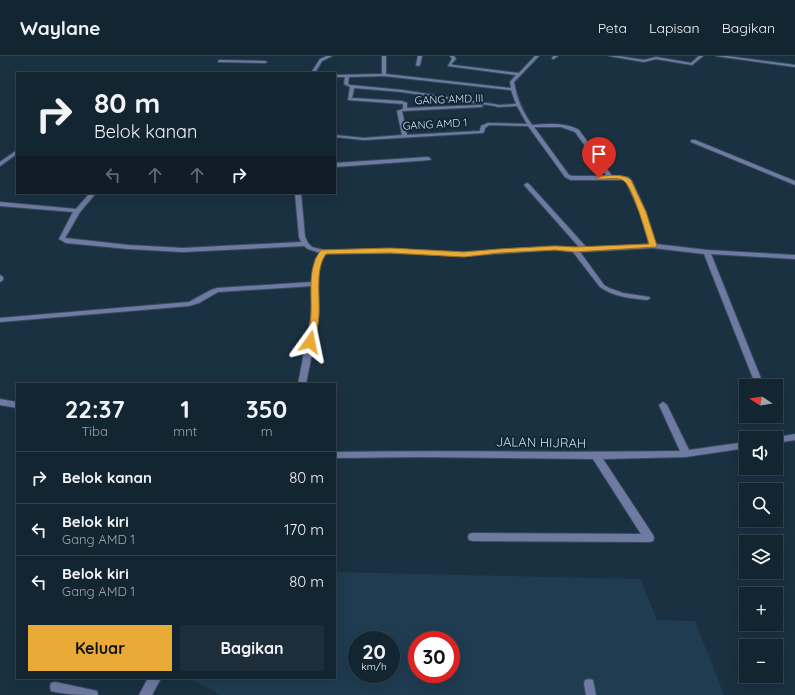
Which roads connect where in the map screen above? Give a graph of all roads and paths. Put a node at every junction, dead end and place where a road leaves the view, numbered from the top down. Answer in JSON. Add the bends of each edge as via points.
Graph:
{"nodes":[{"id":1,"x":226,"y":56,"type":"edge"},
{"id":2,"x":316,"y":56,"type":"edge"},
{"id":3,"x":330,"y":56,"type":"edge"},
{"id":4,"x":384,"y":56,"type":"edge"},
{"id":5,"x":420,"y":56,"type":"edge"},
{"id":6,"x":452,"y":56,"type":"edge"},
{"id":7,"x":537,"y":56,"type":"edge"},
{"id":8,"x":611,"y":56,"type":"edge"},
{"id":9,"x":701,"y":56,"type":"edge"},
{"id":10,"x":718,"y":56,"type":"edge"},
{"id":11,"x":322,"y":58,"type":"junction"},
{"id":12,"x":265,"y":62,"type":"dead end"},
{"id":13,"x":418,"y":65,"type":"dead end"},
{"id":14,"x":795,"y":66,"type":"edge"},
{"id":15,"x":314,"y":72,"type":"edge"},
{"id":16,"x":518,"y":74,"type":"junction"},
{"id":17,"x":384,"y":75,"type":"junction"},
{"id":18,"x":336,"y":76,"type":"edge"},
{"id":19,"x":347,"y":76,"type":"junction"},
{"id":20,"x":352,"y":86,"type":"junction"},
{"id":21,"x":512,"y":89,"type":"junction"},
{"id":22,"x":502,"y":106,"type":"junction"},
{"id":23,"x":520,"y":106,"type":"junction"},
{"id":24,"x":405,"y":109,"type":"junction"},
{"id":25,"x":531,"y":126,"type":"junction"},
{"id":26,"x":336,"y":136,"type":"edge"},
{"id":27,"x":405,"y":136,"type":"junction"},
{"id":28,"x":693,"y":141,"type":"dead end"},
{"id":29,"x":16,"y":153,"type":"edge"},
{"id":30,"x":428,"y":159,"type":"dead end"},
{"id":31,"x":0,"y":164,"type":"edge"},
{"id":32,"x":336,"y":165,"type":"edge"},
{"id":33,"x":610,"y":177,"type":"junction"},
{"id":34,"x":795,"y":183,"type":"edge"},
{"id":35,"x":527,"y":185,"type":"dead end"},
{"id":36,"x":92,"y":194,"type":"edge"},
{"id":37,"x":298,"y":194,"type":"edge"},
{"id":38,"x":0,"y":204,"type":"edge"},
{"id":39,"x":77,"y":211,"type":"junction"},
{"id":40,"x":305,"y":244,"type":"junction"},
{"id":41,"x":653,"y":246,"type":"junction"},
{"id":42,"x":584,"y":248,"type":"junction"},
{"id":43,"x":575,"y":250,"type":"junction"},
{"id":44,"x":324,"y":252,"type":"junction"},
{"id":45,"x":707,"y":252,"type":"junction"},
{"id":46,"x":795,"y":256,"type":"edge"},
{"id":47,"x":315,"y":284,"type":"junction"},
{"id":48,"x":647,"y":298,"type":"dead end"},
{"id":49,"x":0,"y":320,"type":"edge"},
{"id":50,"x":757,"y":379,"type":"edge"},
{"id":51,"x":302,"y":383,"type":"edge"},
{"id":52,"x":0,"y":402,"type":"edge"},
{"id":53,"x":16,"y":405,"type":"edge"},
{"id":54,"x":663,"y":405,"type":"dead end"},
{"id":55,"x":795,"y":437,"type":"edge"},
{"id":56,"x":783,"y":439,"type":"edge"},
{"id":57,"x":739,"y":446,"type":"edge"},
{"id":58,"x":686,"y":454,"type":"junction"},
{"id":59,"x":336,"y":455,"type":"edge"},
{"id":60,"x":596,"y":456,"type":"junction"},
{"id":61,"x":473,"y":537,"type":"dead end"},
{"id":62,"x":154,"y":679,"type":"edge"},
{"id":63,"x":55,"y":687,"type":"dead end"},
{"id":64,"x":93,"y":695,"type":"edge"},
{"id":65,"x":145,"y":695,"type":"edge"}],
"edges":[{"from":1,"to":12,"type":"street","via":[[218,62]]},
{"from":2,"to":11,"type":"street"},
{"from":3,"to":11,"type":"street"},
{"from":4,"to":17,"type":"street"},
{"from":5,"to":13,"type":"street"},
{"from":6,"to":16,"type":"street","via":[[454,59],[449,65]]},
{"from":7,"to":16,"type":"street"},
{"from":8,"to":9,"type":"street","via":[[644,61],[656,58],[692,64]]},
{"from":10,"to":14,"type":"street"},
{"from":11,"to":15,"type":"street"},
{"from":16,"to":21,"type":"street","via":[[512,82]]},
{"from":17,"to":19,"type":"street","name":"GANG AMD III"},
{"from":17,"to":21,"type":"street","name":"GANG AMD III"},
{"from":18,"to":19,"type":"street","name":"GANG AMD III"},
{"from":19,"to":20,"type":"street","via":[[346,84]]},
{"from":20,"to":22,"type":"street"},
{"from":20,"to":24,"type":"street","name":"GANG AMD III","via":[[350,99],[402,102],[405,103]]},
{"from":21,"to":23,"type":"street"},
{"from":22,"to":23,"type":"street","name":"GANG AMD III"},
{"from":22,"to":24,"type":"street","name":"GANG AMD III"},
{"from":23,"to":25,"type":"street"},
{"from":24,"to":27,"type":"street","via":[[399,111]]},
{"from":25,"to":27,"type":"street","name":"GANG AMD 1","via":[[488,124],[483,127],[482,132]]},
{"from":25,"to":33,"type":"street","via":[[562,125],[577,131]]},
{"from":25,"to":33,"type":"street","via":[[567,176],[576,179]]},
{"from":26,"to":27,"type":"street","name":"GANG AMD 1","via":[[364,139]]},
{"from":28,"to":34,"type":"street"},
{"from":29,"to":31,"type":"street"},
{"from":30,"to":32,"type":"street"},
{"from":33,"to":41,"type":"street","via":[[626,178],[629,181],[643,212]]},
{"from":35,"to":42,"type":"street"},
{"from":36,"to":39,"type":"street"},
{"from":37,"to":40,"type":"street","via":[[302,237]]},
{"from":38,"to":39,"type":"street"},
{"from":39,"to":40,"type":"street","via":[[63,241],[188,250]]},
{"from":40,"to":44,"type":"street"},
{"from":41,"to":42,"type":"street"},
{"from":41,"to":45,"type":"street"},
{"from":42,"to":43,"type":"street"},
{"from":43,"to":44,"type":"street","via":[[555,248],[464,254],[390,250]]},
{"from":43,"to":48,"type":"street","via":[[608,291]]},
{"from":44,"to":47,"type":"street","via":[[318,259]]},
{"from":45,"to":46,"type":"street"},
{"from":45,"to":50,"type":"street"},
{"from":47,"to":49,"type":"street","via":[[217,290],[189,304]]},
{"from":47,"to":51,"type":"street","via":[[315,316]]},
{"from":52,"to":53,"type":"street"},
{"from":54,"to":58,"type":"street"},
{"from":55,"to":56,"type":"street"},
{"from":57,"to":58,"type":"street","name":"JALAN HIJRAH"},
{"from":58,"to":60,"type":"street","name":"JALAN HIJRAH"},
{"from":59,"to":60,"type":"street","name":"JALAN HIJRAH"},
{"from":60,"to":61,"type":"street","via":[[650,538]]},
{"from":62,"to":65,"type":"street"},
{"from":63,"to":64,"type":"lane"}]}
